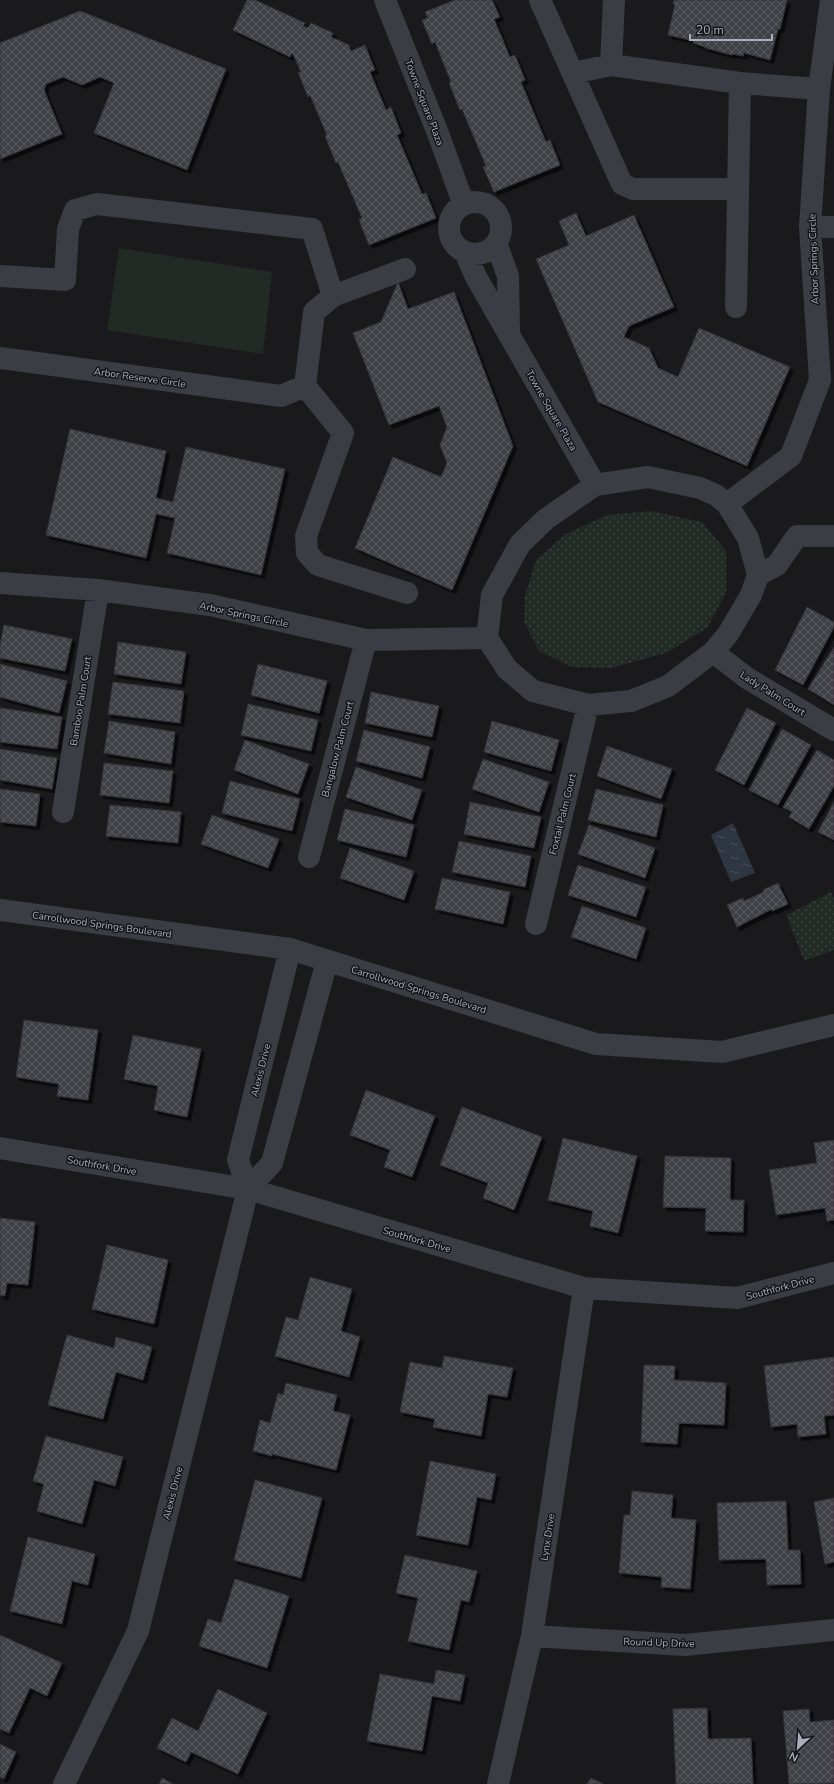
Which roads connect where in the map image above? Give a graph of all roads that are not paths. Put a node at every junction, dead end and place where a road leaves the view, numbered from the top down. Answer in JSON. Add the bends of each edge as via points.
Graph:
{"nodes":[{"id":1,"x":384,"y":0,"type":"edge"},
{"id":2,"x":540,"y":0,"type":"edge"},
{"id":3,"x":614,"y":0,"type":"edge"},
{"id":4,"x":831,"y":0,"type":"edge"},
{"id":5,"x":611,"y":65,"type":"junction"},
{"id":6,"x":573,"y":73,"type":"junction"},
{"id":7,"x":740,"y":83,"type":"junction"},
{"id":8,"x":819,"y":89,"type":"junction"},
{"id":9,"x":738,"y":189,"type":"junction"},
{"id":10,"x":464,"y":205,"type":"junction"},
{"id":11,"x":810,"y":227,"type":"junction"},
{"id":12,"x":834,"y":227,"type":"edge"},
{"id":13,"x":496,"y":243,"type":"junction"},
{"id":14,"x":465,"y":252,"type":"junction"},
{"id":15,"x":405,"y":269,"type":"dead end"},
{"id":16,"x":0,"y":276,"type":"edge"},
{"id":17,"x":333,"y":296,"type":"junction"},
{"id":18,"x":736,"y":307,"type":"dead end"},
{"id":19,"x":510,"y":335,"type":"junction"},
{"id":20,"x":0,"y":358,"type":"edge"},
{"id":21,"x":827,"y":380,"type":"edge"},
{"id":22,"x":305,"y":386,"type":"junction"},
{"id":23,"x":595,"y":485,"type":"junction"},
{"id":24,"x":728,"y":504,"type":"junction"},
{"id":25,"x":834,"y":536,"type":"edge"},
{"id":26,"x":758,"y":575,"type":"junction"},
{"id":27,"x":0,"y":583,"type":"edge"},
{"id":28,"x":98,"y":590,"type":"junction"},
{"id":29,"x":406,"y":593,"type":"dead end"},
{"id":30,"x":487,"y":638,"type":"junction"},
{"id":31,"x":366,"y":640,"type":"junction"},
{"id":32,"x":713,"y":652,"type":"junction"},
{"id":33,"x":588,"y":705,"type":"junction"},
{"id":34,"x":834,"y":730,"type":"edge"},
{"id":35,"x":63,"y":812,"type":"dead end"},
{"id":36,"x":309,"y":857,"type":"dead end"},
{"id":37,"x":0,"y":910,"type":"edge"},
{"id":38,"x":536,"y":924,"type":"dead end"},
{"id":39,"x":290,"y":949,"type":"junction"},
{"id":40,"x":327,"y":961,"type":"junction"},
{"id":41,"x":834,"y":1025,"type":"edge"},
{"id":42,"x":0,"y":1148,"type":"edge"},
{"id":43,"x":248,"y":1189,"type":"junction"},
{"id":44,"x":834,"y":1273,"type":"edge"},
{"id":45,"x":584,"y":1288,"type":"junction"},
{"id":46,"x":834,"y":1630,"type":"edge"},
{"id":47,"x":532,"y":1636,"type":"junction"},
{"id":48,"x":64,"y":1784,"type":"edge"},
{"id":49,"x":498,"y":1784,"type":"edge"}],
"edges":[{"from":1,"to":10,"type":"street","name":"Towne Square Plaza"},
{"from":2,"to":6,"type":"street"},
{"from":3,"to":5,"type":"street"},
{"from":4,"to":8,"type":"street","name":"Arbor Springs Circle"},
{"from":5,"to":6,"type":"street"},
{"from":5,"to":7,"type":"street"},
{"from":6,"to":9,"type":"street","via":[[622,184],[633,189]]},
{"from":7,"to":8,"type":"street"},
{"from":7,"to":9,"type":"street"},
{"from":8,"to":11,"type":"street","name":"Arbor Springs Circle"},
{"from":9,"to":18,"type":"street"},
{"from":10,"to":13,"type":"street","via":[[480,203],[494,212],[499,219],[500,227]]},
{"from":10,"to":14,"type":"street","name":"Towne Square Plaza","via":[[452,216],[449,224],[452,241]]},
{"from":11,"to":12,"type":"street"},
{"from":11,"to":21,"type":"street","name":"Arbor Springs Circle"},
{"from":13,"to":14,"type":"street","via":[[482,252]]},
{"from":13,"to":19,"type":"street","name":"Towne Square Plaza","via":[[508,276]]},
{"from":14,"to":19,"type":"street","name":"Towne Square Plaza","via":[[476,277]]},
{"from":15,"to":17,"type":"street"},
{"from":16,"to":17,"type":"street","via":[[65,280],[68,229],[75,210],[97,204],[312,229]]},
{"from":17,"to":22,"type":"street","via":[[314,312]]},
{"from":19,"to":23,"type":"street","name":"Towne Square Plaza"},
{"from":20,"to":22,"type":"street","name":"Arbor Reserve Circle","via":[[281,396]]},
{"from":21,"to":24,"type":"street","name":"Arbor Springs Circle","via":[[791,456]]},
{"from":22,"to":29,"type":"street","via":[[343,433],[306,536],[307,553],[318,565]]},
{"from":23,"to":24,"type":"street","via":[[648,477],[700,488]]},
{"from":23,"to":30,"type":"street","via":[[546,519],[520,544],[492,595]]},
{"from":24,"to":26,"type":"street","via":[[748,538]]},
{"from":25,"to":26,"type":"street","via":[[797,536],[777,565]]},
{"from":26,"to":32,"type":"street","via":[[751,595],[728,634]]},
{"from":27,"to":28,"type":"street","name":"Arbor Springs Circle"},
{"from":28,"to":31,"type":"street","name":"Arbor Springs Circle","via":[[210,605]]},
{"from":28,"to":35,"type":"street","name":"Bamboo Palm Court"},
{"from":30,"to":31,"type":"street","name":"Arbor Springs Circle"},
{"from":30,"to":33,"type":"street","via":[[507,669],[533,691]]},
{"from":31,"to":36,"type":"street","name":"Bangalow Palm Court"},
{"from":32,"to":33,"type":"street","via":[[668,686],[631,700]]},
{"from":32,"to":34,"type":"street","name":"Lady Palm Court","via":[[747,678]]},
{"from":33,"to":38,"type":"street","name":"Foxtail Palm Court"},
{"from":37,"to":39,"type":"street","name":"Carrollwood Springs Boulevard"},
{"from":39,"to":40,"type":"street","name":"Carrollwood Springs Boulevard"},
{"from":39,"to":43,"type":"street","name":"Alexis Drive","via":[[238,1160]]},
{"from":40,"to":41,"type":"street","name":"Carrollwood Springs Boulevard","via":[[596,1044],[722,1052]]},
{"from":40,"to":43,"type":"street","name":"Alexis Drive","via":[[272,1163]]},
{"from":42,"to":43,"type":"street","name":"Southfork Drive"},
{"from":43,"to":45,"type":"street","name":"Southfork Drive"},
{"from":43,"to":48,"type":"street","name":"Alexis Drive","via":[[138,1631]]},
{"from":44,"to":45,"type":"street","name":"Southfork Drive","via":[[738,1298]]},
{"from":45,"to":47,"type":"street","name":"Lynx Drive"},
{"from":46,"to":47,"type":"street","name":"Round Up Drive","via":[[685,1645]]},
{"from":47,"to":49,"type":"street","name":"Lynx Drive"}]}
